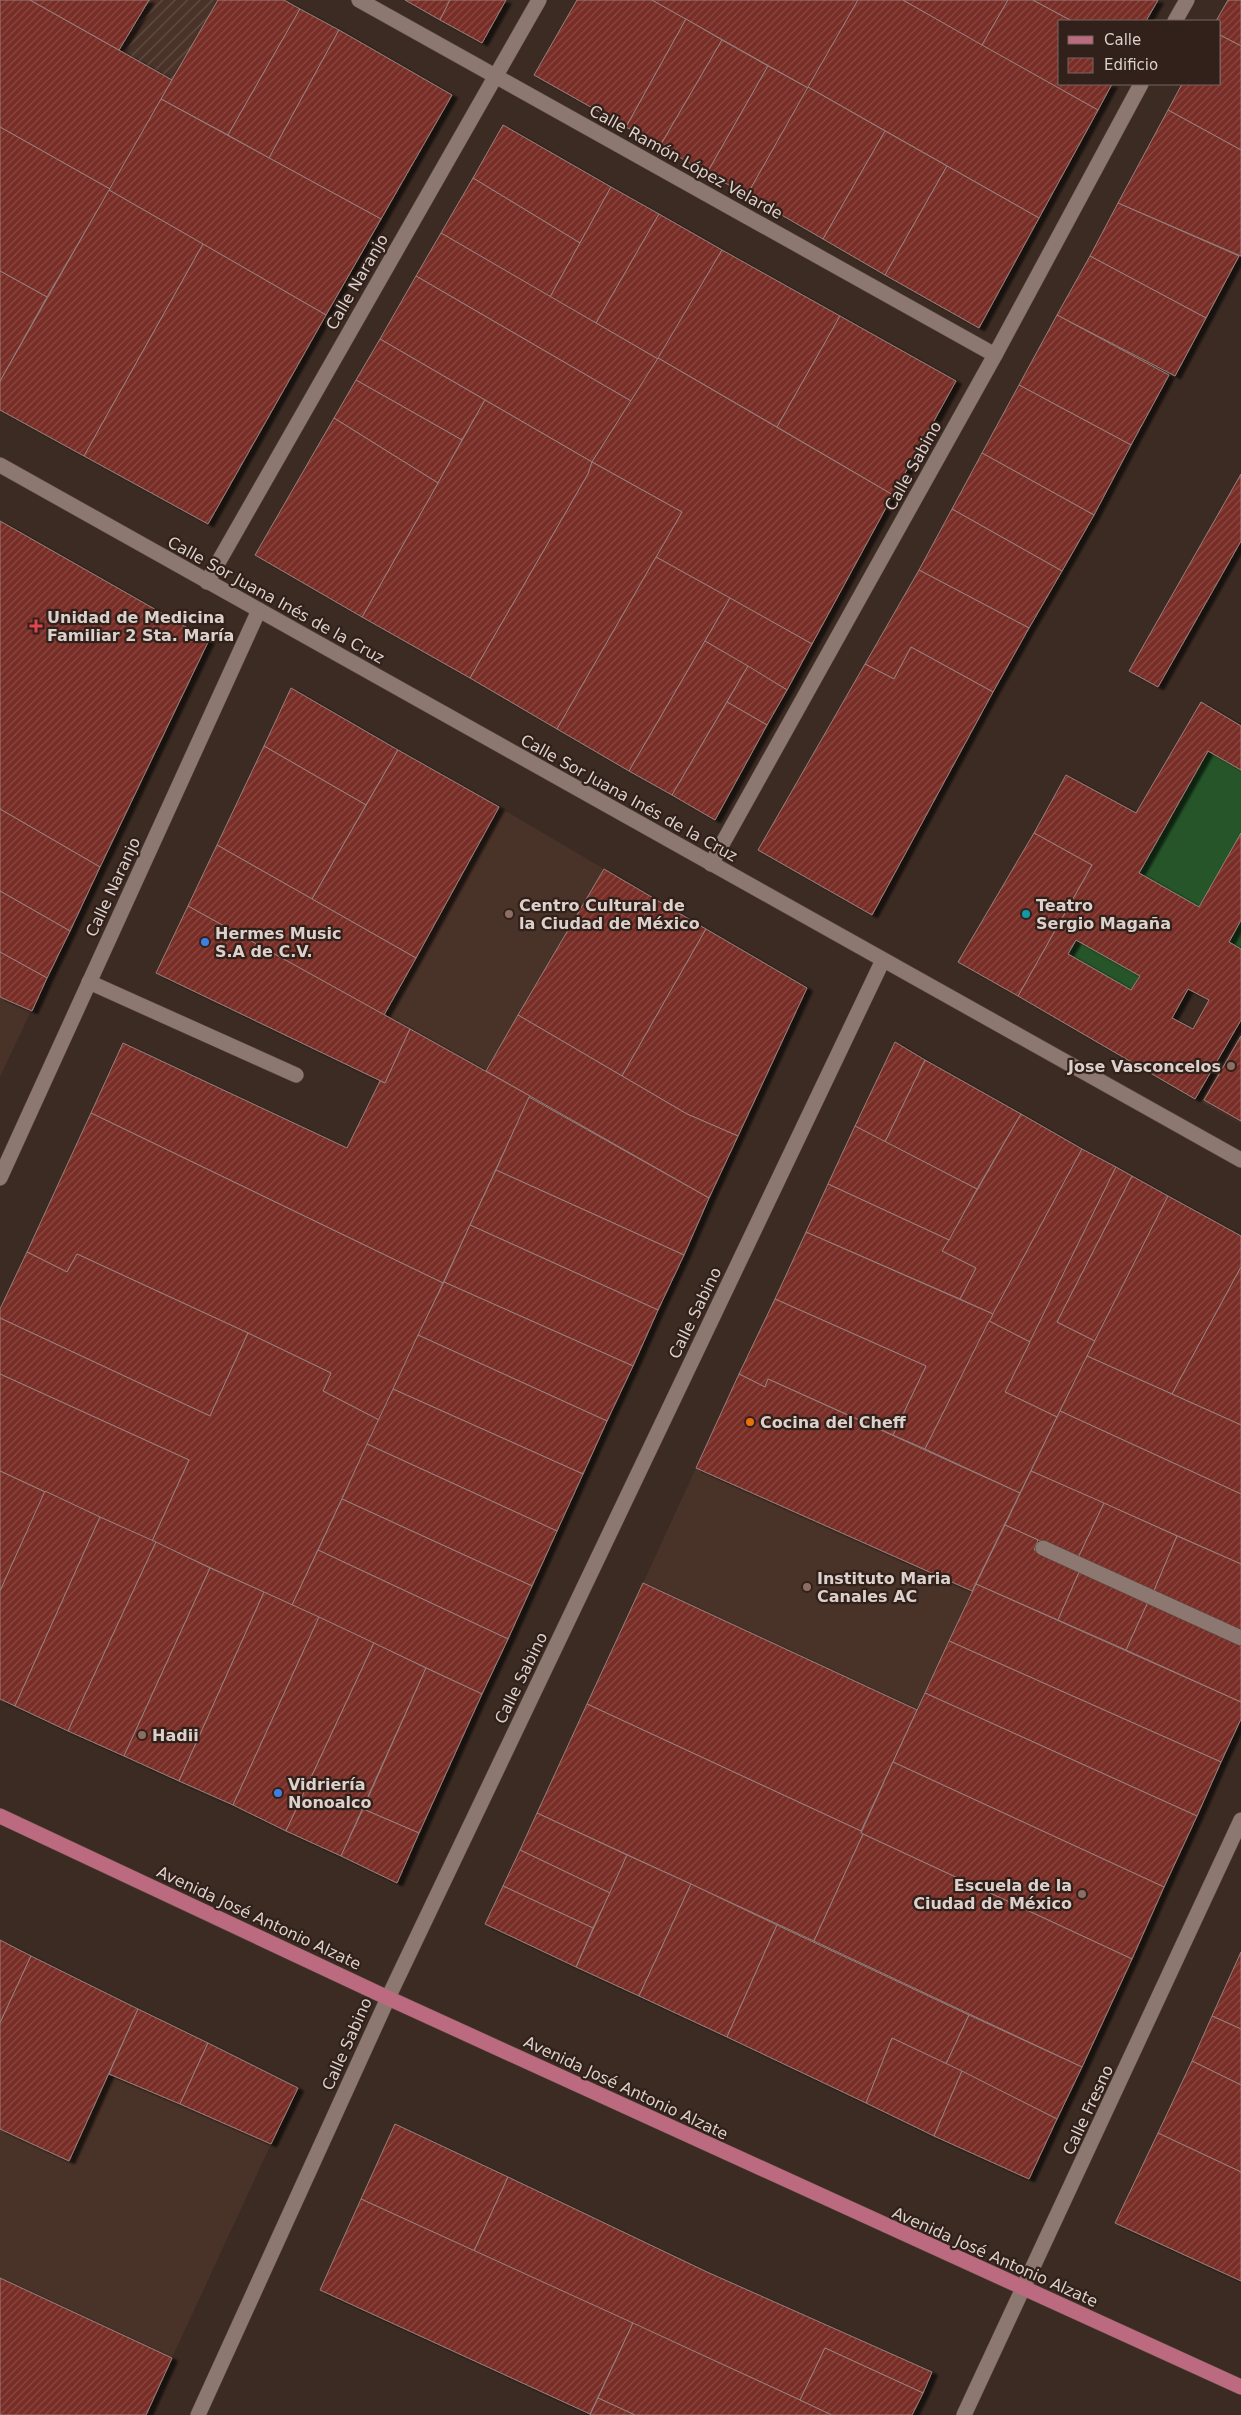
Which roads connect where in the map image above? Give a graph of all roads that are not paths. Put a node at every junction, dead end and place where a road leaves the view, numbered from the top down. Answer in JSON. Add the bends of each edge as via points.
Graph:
{"nodes":[{"id":1,"x":359,"y":0,"type":"edge"},
{"id":2,"x":539,"y":0,"type":"edge"},
{"id":3,"x":1187,"y":0,"type":"edge"},
{"id":4,"x":1176,"y":20,"type":"edge"},
{"id":5,"x":495,"y":75,"type":"junction"},
{"id":6,"x":1141,"y":85,"type":"edge"},
{"id":7,"x":995,"y":355,"type":"junction"},
{"id":8,"x":0,"y":465,"type":"edge"},
{"id":9,"x":208,"y":582,"type":"junction"},
{"id":10,"x":259,"y":610,"type":"junction"},
{"id":11,"x":711,"y":864,"type":"junction"},
{"id":12,"x":883,"y":960,"type":"junction"},
{"id":13,"x":89,"y":982,"type":"junction"},
{"id":14,"x":296,"y":1074,"type":"dead end"},
{"id":15,"x":1241,"y":1160,"type":"edge"},
{"id":16,"x":0,"y":1178,"type":"edge"},
{"id":17,"x":1043,"y":1548,"type":"dead end"},
{"id":18,"x":1241,"y":1638,"type":"edge"},
{"id":19,"x":0,"y":1816,"type":"edge"},
{"id":20,"x":1241,"y":1820,"type":"edge"},
{"id":21,"x":388,"y":1998,"type":"junction"},
{"id":22,"x":1024,"y":2290,"type":"junction"},
{"id":23,"x":1241,"y":2387,"type":"edge"},
{"id":24,"x":198,"y":2415,"type":"edge"},
{"id":25,"x":964,"y":2415,"type":"edge"}],
"edges":[{"from":1,"to":5,"type":"street","name":"Calle Ramón López Velarde"},
{"from":2,"to":5,"type":"street","name":"Calle Naranjo"},
{"from":3,"to":4,"type":"street"},
{"from":5,"to":7,"type":"street","name":"Calle Ramón López Velarde"},
{"from":5,"to":9,"type":"street","name":"Calle Naranjo"},
{"from":6,"to":7,"type":"street","name":"Calle Sabino"},
{"from":7,"to":11,"type":"street","name":"Calle Sabino"},
{"from":8,"to":9,"type":"street","name":"Calle Sor Juana Inés de la Cruz"},
{"from":9,"to":10,"type":"street","name":"Calle Sor Juana Inés de la Cruz"},
{"from":10,"to":11,"type":"street","name":"Calle Sor Juana Inés de la Cruz"},
{"from":10,"to":13,"type":"street","name":"Calle Naranjo"},
{"from":11,"to":12,"type":"street","name":"Calle Sor Juana Inés de la Cruz"},
{"from":12,"to":15,"type":"street","name":"Calle Sor Juana Inés de la Cruz"},
{"from":12,"to":21,"type":"street","name":"Calle Sabino"},
{"from":13,"to":14,"type":"street"},
{"from":13,"to":16,"type":"street","name":"Calle Naranjo"},
{"from":17,"to":18,"type":"street"},
{"from":19,"to":21,"type":"main road","name":"Avenida José Antonio Alzate"},
{"from":20,"to":22,"type":"street","name":"Calle Fresno"},
{"from":21,"to":22,"type":"main road","name":"Avenida José Antonio Alzate"},
{"from":21,"to":24,"type":"street","name":"Calle Sabino"},
{"from":22,"to":23,"type":"main road","name":"Avenida José Antonio Alzate"},
{"from":22,"to":25,"type":"street","name":"Calle Fresno"}]}
